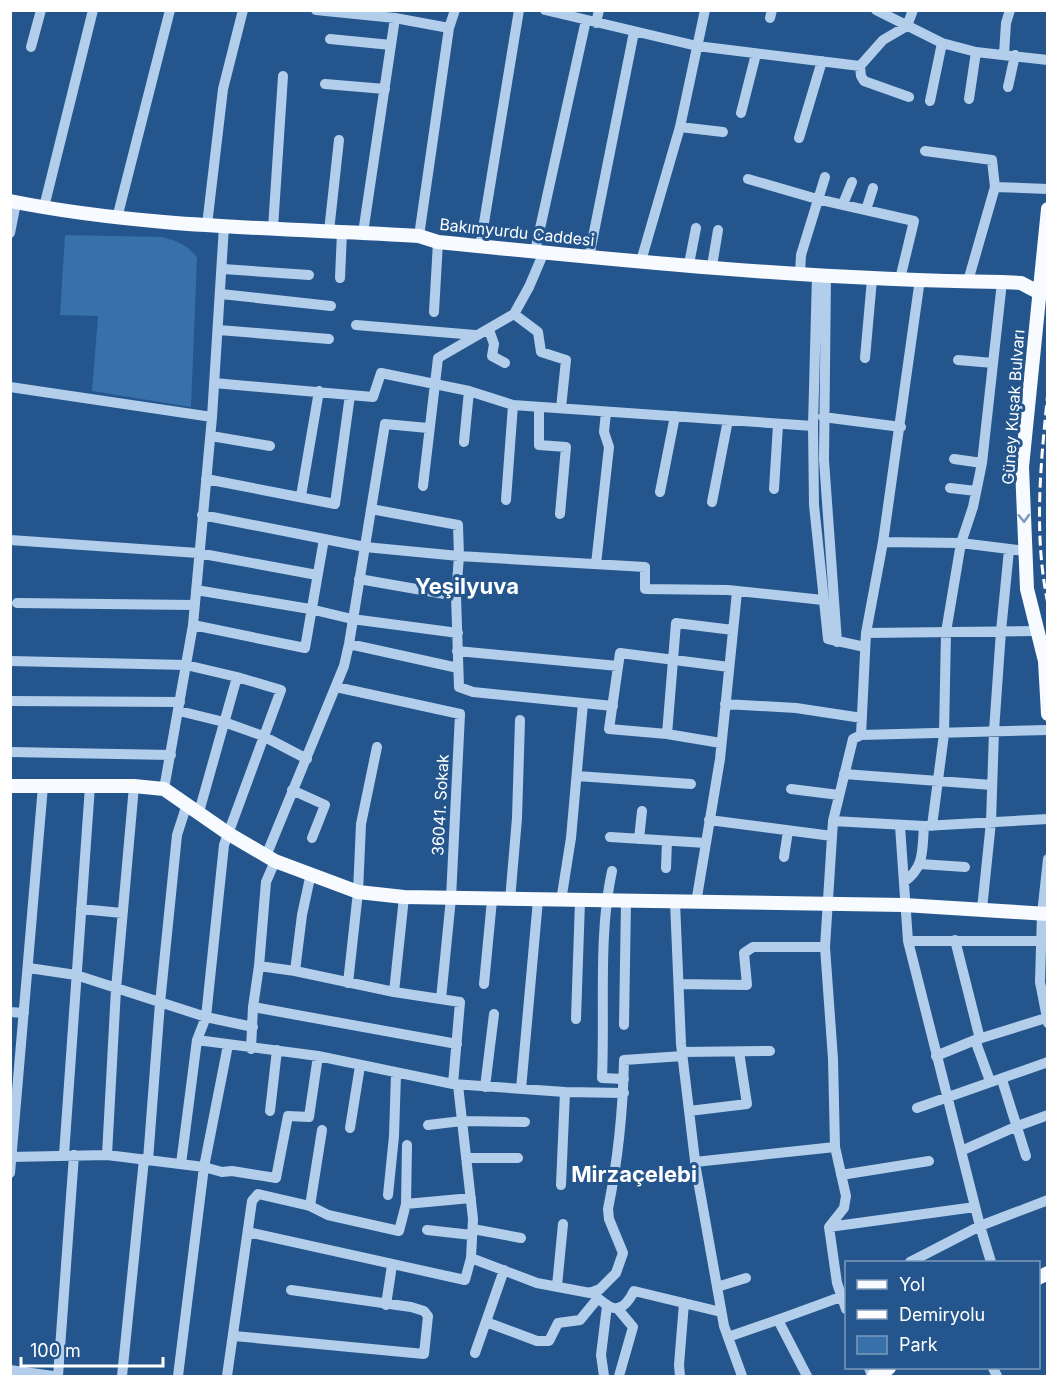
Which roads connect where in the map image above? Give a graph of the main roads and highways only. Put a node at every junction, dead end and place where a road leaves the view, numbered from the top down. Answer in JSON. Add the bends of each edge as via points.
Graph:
{"nodes":[{"id":1,"x":13,"y":202,"type":"edge"},
{"id":2,"x":1047,"y":209,"type":"edge"},
{"id":3,"x":1045,"y":256,"type":"edge"},
{"id":4,"x":1039,"y":285,"type":"junction"},
{"id":5,"x":1035,"y":326,"type":"junction"},
{"id":6,"x":1047,"y":337,"type":"edge"},
{"id":7,"x":1047,"y":714,"type":"edge"},
{"id":8,"x":10,"y":786,"type":"edge"},
{"id":9,"x":1045,"y":914,"type":"edge"}],
"edges":[{"from":1,"to":4,"type":"main road","name":"Bakımyurdu Caddesi","via":[[117,218],[419,236],[480,247],[641,261],[872,279]]},
{"from":2,"to":3,"type":"main road","name":"Güney Kuşak Bulvarı"},
{"from":3,"to":4,"type":"main road","name":"Güney Kuşak Bulvarı"},
{"from":4,"to":5,"type":"main road","name":"Güney Kuşak Bulvarı"},
{"from":5,"to":6,"type":"main road"},
{"from":5,"to":7,"type":"main road","name":"Güney Kuşak Bulvarı","one_way":true,"via":[[1022,467],[1027,589],[1045,661]]},
{"from":8,"to":9,"type":"main road","via":[[164,789],[270,858],[358,892],[492,900],[904,905]]}]}
